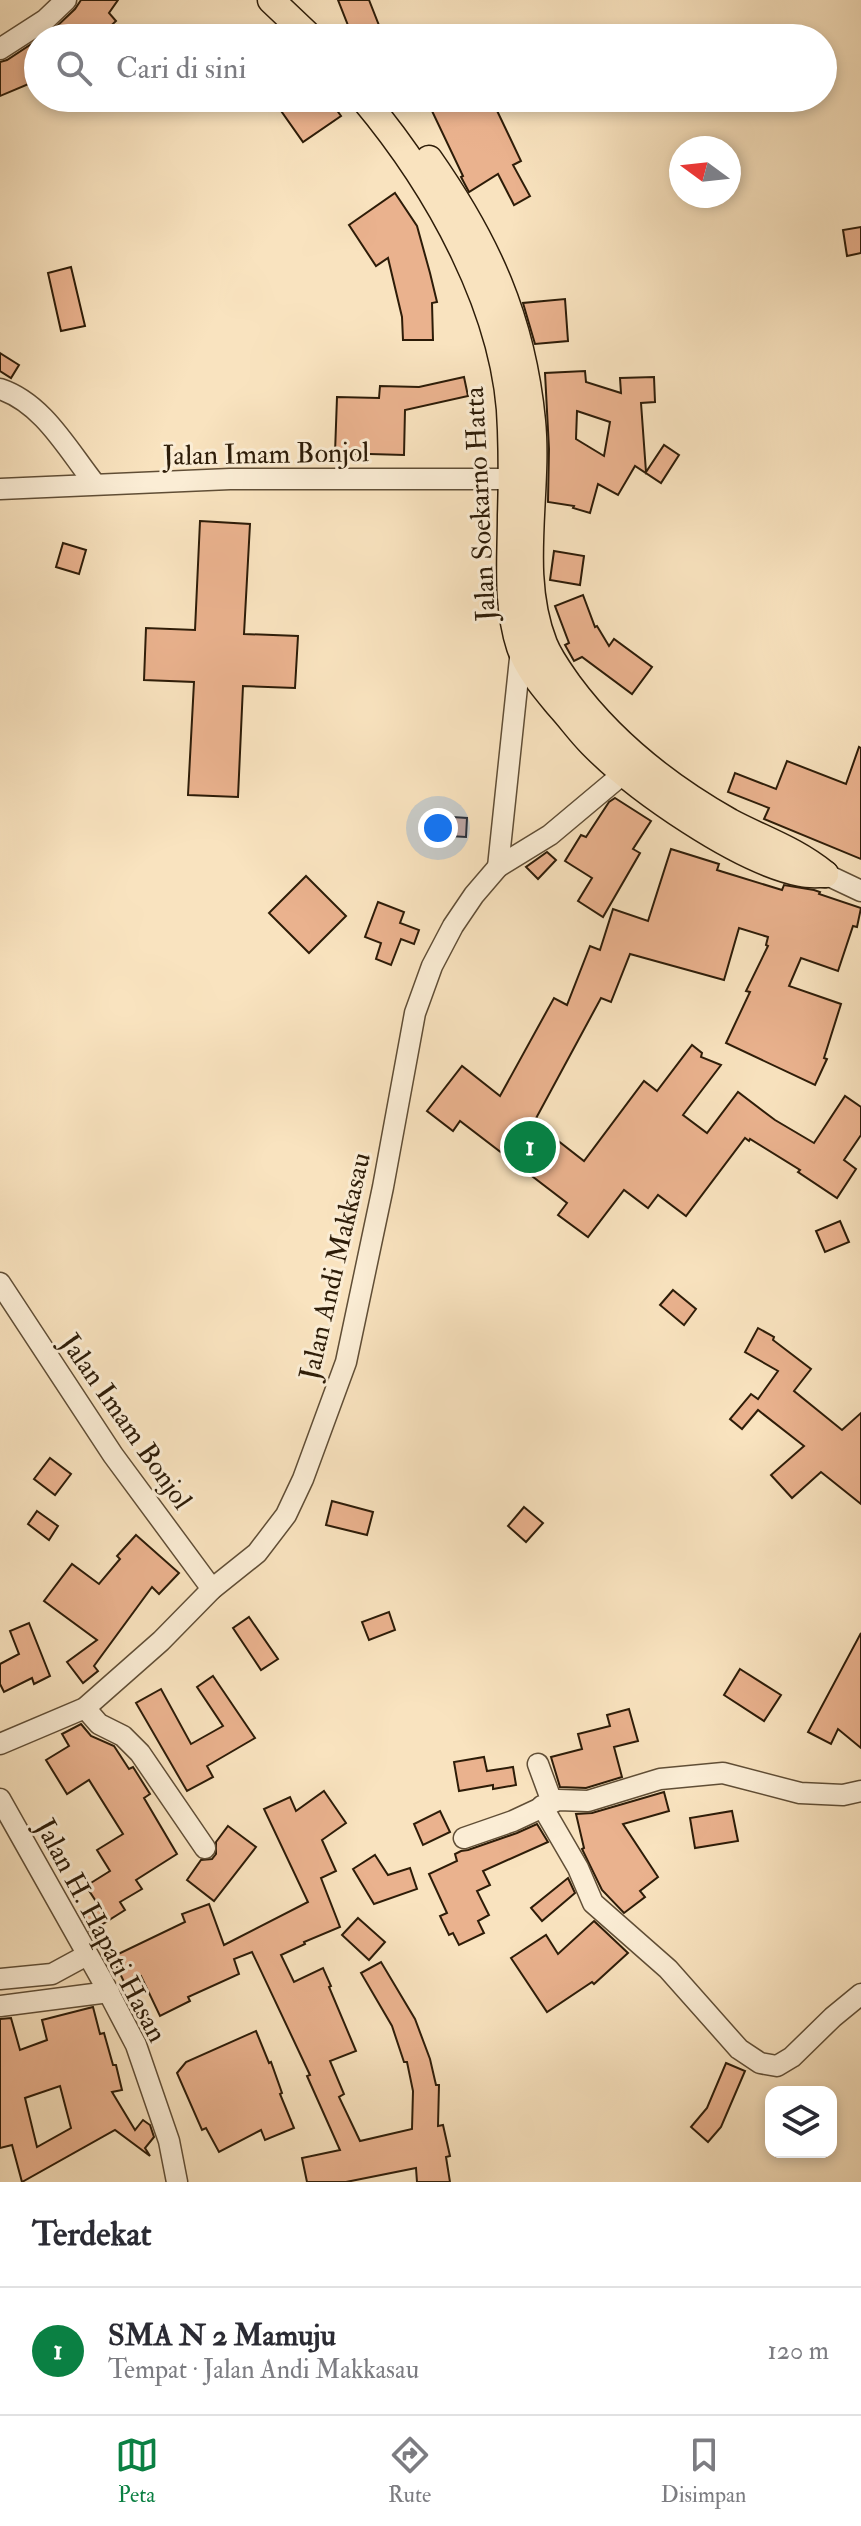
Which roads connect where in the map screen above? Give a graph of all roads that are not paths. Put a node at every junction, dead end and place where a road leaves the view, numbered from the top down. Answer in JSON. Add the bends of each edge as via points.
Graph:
{"nodes":[{"id":1,"x":66,"y":0,"type":"edge"},
{"id":2,"x":271,"y":0,"type":"edge"},
{"id":3,"x":291,"y":0,"type":"edge"},
{"id":4,"x":39,"y":24,"type":"edge"},
{"id":5,"x":296,"y":24,"type":"edge"},
{"id":6,"x":316,"y":24,"type":"edge"},
{"id":7,"x":24,"y":34,"type":"edge"},
{"id":8,"x":0,"y":49,"type":"edge"},
{"id":9,"x":375,"y":112,"type":"edge"},
{"id":10,"x":394,"y":112,"type":"edge"},
{"id":11,"x":0,"y":389,"type":"edge"},
{"id":12,"x":522,"y":479,"type":"junction"},
{"id":13,"x":95,"y":484,"type":"junction"},
{"id":14,"x":0,"y":489,"type":"edge"},
{"id":15,"x":521,"y":649,"type":"junction"},
{"id":16,"x":633,"y":768,"type":"junction"},
{"id":17,"x":498,"y":867,"type":"junction"},
{"id":18,"x":825,"y":874,"type":"joint"},
{"id":19,"x":861,"y":891,"type":"edge"},
{"id":20,"x":0,"y":1283,"type":"edge"},
{"id":21,"x":212,"y":1589,"type":"junction"},
{"id":22,"x":85,"y":1708,"type":"junction"},
{"id":23,"x":0,"y":1744,"type":"edge"},
{"id":24,"x":538,"y":1764,"type":"dead end"},
{"id":25,"x":861,"y":1791,"type":"edge"},
{"id":26,"x":0,"y":1799,"type":"edge"},
{"id":27,"x":547,"y":1804,"type":"junction"},
{"id":28,"x":464,"y":1838,"type":"dead end"},
{"id":29,"x":205,"y":1848,"type":"dead end"},
{"id":30,"x":98,"y":1974,"type":"junction"},
{"id":31,"x":0,"y":1979,"type":"edge"},
{"id":32,"x":861,"y":1994,"type":"edge"},
{"id":33,"x":0,"y":2006,"type":"edge"},
{"id":34,"x":177,"y":2182,"type":"edge"}],
"edges":[{"from":1,"to":4,"type":"street"},
{"from":2,"to":5,"type":"main road"},
{"from":3,"to":6,"type":"main road"},
{"from":7,"to":8,"type":"street"},
{"from":9,"to":12,"type":"main road","name":"Jalan Soekarno Hatta","via":[[427,185],[466,257],[498,346]]},
{"from":10,"to":12,"type":"main road","name":"Jalan Soekarno Hatta","via":[[458,200],[497,274],[518,337],[533,423]]},
{"from":11,"to":13,"type":"street","via":[[41,415]]},
{"from":12,"to":13,"type":"street","name":"Jalan Imam Bonjol"},
{"from":12,"to":15,"type":"main road","name":"Jalan Soekarno Hatta","via":[[510,593]]},
{"from":12,"to":16,"type":"main road","name":"Jalan Soekarno Hatta","via":[[543,643]]},
{"from":13,"to":14,"type":"street","name":"Jalan Imam Bonjol"},
{"from":15,"to":16,"type":"main road","name":"Jalan Soekarno Hatta","via":[[546,691],[591,743]]},
{"from":15,"to":17,"type":"street"},
{"from":16,"to":17,"type":"street","name":"Jalan Andi Makkasau","via":[[550,835]]},
{"from":16,"to":18,"type":"main road","name":"Jalan Soekarno Hatta","via":[[654,796],[733,845],[786,869]]},
{"from":17,"to":21,"type":"street","name":"Jalan Andi Makkasau","via":[[453,926],[415,1013],[346,1362],[303,1479],[286,1515],[257,1553]]},
{"from":18,"to":19,"type":"street","name":"Jalan Soekarno Hatta"},
{"from":20,"to":21,"type":"street","name":"Jalan Imam Bonjol","via":[[113,1455]]},
{"from":21,"to":22,"type":"street","name":"Jalan Andi Makkasau"},
{"from":22,"to":23,"type":"street","name":"Jalan Andi Makkasau"},
{"from":22,"to":29,"type":"street","via":[[140,1753]]},
{"from":24,"to":27,"type":"street"},
{"from":25,"to":27,"type":"street","via":[[800,1793],[723,1773],[660,1779],[588,1801]]},
{"from":26,"to":30,"type":"street","name":"Jalan H. Hapati Hasan"},
{"from":27,"to":28,"type":"street"},
{"from":27,"to":32,"type":"street","via":[[593,1903],[668,1969],[739,2049],[760,2063],[777,2066],[792,2057]]},
{"from":30,"to":31,"type":"street"},
{"from":30,"to":33,"type":"street"},
{"from":30,"to":34,"type":"street","name":"Jalan H. Hapati Hasan","via":[[136,2045],[169,2141]]}]}
